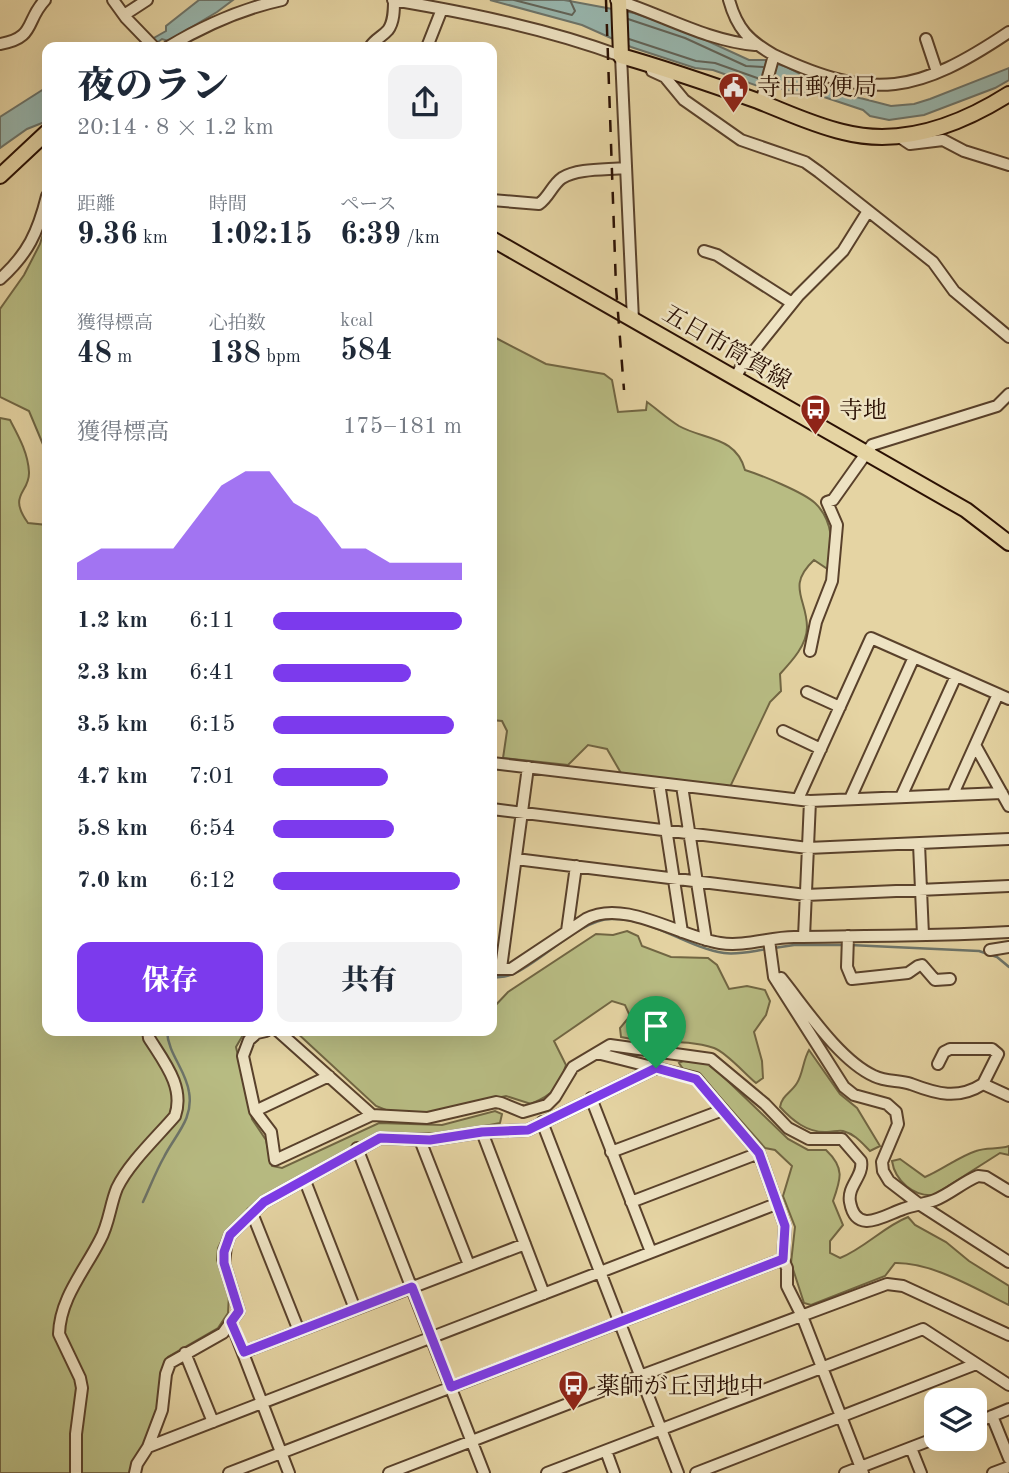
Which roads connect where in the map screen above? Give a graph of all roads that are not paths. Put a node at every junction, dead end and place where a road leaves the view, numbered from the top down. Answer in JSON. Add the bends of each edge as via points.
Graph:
{"nodes":[{"id":1,"x":45,"y":0,"type":"edge"},
{"id":2,"x":113,"y":0,"type":"edge"},
{"id":3,"x":147,"y":0,"type":"edge"},
{"id":4,"x":282,"y":0,"type":"edge"},
{"id":5,"x":394,"y":0,"type":"edge"},
{"id":6,"x":729,"y":0,"type":"edge"},
{"id":7,"x":618,"y":2,"type":"edge"},
{"id":8,"x":442,"y":9,"type":"junction"},
{"id":9,"x":125,"y":17,"type":"junction"},
{"id":10,"x":1009,"y":32,"type":"edge"},
{"id":11,"x":926,"y":38,"type":"dead end"},
{"id":12,"x":149,"y":42,"type":"edge"},
{"id":13,"x":176,"y":42,"type":"edge"},
{"id":14,"x":373,"y":42,"type":"edge"},
{"id":15,"x":429,"y":42,"type":"edge"},
{"id":16,"x":0,"y":44,"type":"edge"},
{"id":17,"x":755,"y":45,"type":"junction"},
{"id":18,"x":624,"y":55,"type":"junction"},
{"id":19,"x":774,"y":57,"type":"junction"},
{"id":20,"x":937,"y":72,"type":"junction"},
{"id":21,"x":1009,"y":94,"type":"edge"},
{"id":22,"x":761,"y":100,"type":"junction"},
{"id":23,"x":898,"y":136,"type":"junction"},
{"id":24,"x":42,"y":137,"type":"edge"},
{"id":25,"x":1009,"y":165,"type":"edge"},
{"id":26,"x":625,"y":168,"type":"junction"},
{"id":27,"x":0,"y":176,"type":"edge"},
{"id":28,"x":497,"y":200,"type":"edge"},
{"id":29,"x":868,"y":211,"type":"junction"},
{"id":30,"x":42,"y":212,"type":"edge"},
{"id":31,"x":497,"y":242,"type":"edge"},
{"id":32,"x":704,"y":251,"type":"dead end"},
{"id":33,"x":0,"y":279,"type":"edge"},
{"id":34,"x":792,"y":303,"type":"junction"},
{"id":35,"x":633,"y":320,"type":"junction"},
{"id":36,"x":1009,"y":337,"type":"edge"},
{"id":37,"x":735,"y":379,"type":"junction"},
{"id":38,"x":1009,"y":394,"type":"edge"},
{"id":39,"x":866,"y":452,"type":"junction"},
{"id":40,"x":1009,"y":543,"type":"edge"},
{"id":41,"x":810,"y":651,"type":"dead end"},
{"id":42,"x":914,"y":657,"type":"junction"},
{"id":43,"x":956,"y":676,"type":"junction"},
{"id":44,"x":807,"y":692,"type":"dead end"},
{"id":45,"x":998,"y":695,"type":"junction"},
{"id":46,"x":1009,"y":699,"type":"edge"},
{"id":47,"x":840,"y":707,"type":"junction"},
{"id":48,"x":783,"y":731,"type":"dead end"},
{"id":49,"x":975,"y":745,"type":"junction"},
{"id":50,"x":821,"y":749,"type":"junction"},
{"id":51,"x":497,"y":764,"type":"edge"},
{"id":52,"x":528,"y":768,"type":"junction"},
{"id":53,"x":659,"y":783,"type":"junction"},
{"id":54,"x":682,"y":786,"type":"junction"},
{"id":55,"x":1002,"y":793,"type":"junction"},
{"id":56,"x":953,"y":794,"type":"junction"},
{"id":57,"x":901,"y":797,"type":"junction"},
{"id":58,"x":850,"y":799,"type":"junction"},
{"id":59,"x":804,"y":800,"type":"junction"},
{"id":60,"x":1009,"y":806,"type":"edge"},
{"id":61,"x":497,"y":810,"type":"edge"},
{"id":62,"x":522,"y":813,"type":"junction"},
{"id":63,"x":666,"y":830,"type":"junction"},
{"id":64,"x":690,"y":833,"type":"junction"},
{"id":65,"x":1009,"y":839,"type":"edge"},
{"id":66,"x":919,"y":844,"type":"junction"},
{"id":67,"x":808,"y":848,"type":"junction"},
{"id":68,"x":516,"y":859,"type":"junction"},
{"id":69,"x":576,"y":866,"type":"junction"},
{"id":70,"x":674,"y":878,"type":"junction"},
{"id":71,"x":696,"y":880,"type":"junction"},
{"id":72,"x":1009,"y":886,"type":"edge"},
{"id":73,"x":922,"y":890,"type":"junction"},
{"id":74,"x":806,"y":895,"type":"junction"},
{"id":75,"x":567,"y":931,"type":"junction"},
{"id":76,"x":681,"y":932,"type":"junction"},
{"id":77,"x":1009,"y":932,"type":"edge"},
{"id":78,"x":922,"y":935,"type":"junction"},
{"id":79,"x":803,"y":937,"type":"junction"},
{"id":80,"x":706,"y":940,"type":"junction"},
{"id":81,"x":848,"y":942,"type":"junction"},
{"id":82,"x":769,"y":946,"type":"junction"},
{"id":83,"x":1009,"y":947,"type":"edge"},
{"id":84,"x":990,"y":950,"type":"dead end"},
{"id":85,"x":497,"y":964,"type":"edge"},
{"id":86,"x":773,"y":968,"type":"junction"},
{"id":87,"x":497,"y":969,"type":"edge"},
{"id":88,"x":950,"y":979,"type":"dead end"},
{"id":89,"x":149,"y":1036,"type":"edge"},
{"id":90,"x":253,"y":1036,"type":"edge"},
{"id":91,"x":284,"y":1036,"type":"edge"},
{"id":92,"x":597,"y":1053,"type":"junction"},
{"id":93,"x":938,"y":1064,"type":"dead end"},
{"id":94,"x":656,"y":1068,"type":"junction"},
{"id":95,"x":329,"y":1076,"type":"junction"},
{"id":96,"x":984,"y":1084,"type":"junction"},
{"id":97,"x":1009,"y":1096,"type":"edge"},
{"id":98,"x":591,"y":1098,"type":"junction"},
{"id":99,"x":723,"y":1110,"type":"junction"},
{"id":100,"x":255,"y":1111,"type":"junction"},
{"id":101,"x":372,"y":1115,"type":"junction"},
{"id":102,"x":542,"y":1122,"type":"junction"},
{"id":103,"x":482,"y":1132,"type":"junction"},
{"id":104,"x":420,"y":1140,"type":"junction"},
{"id":105,"x":357,"y":1148,"type":"junction"},
{"id":106,"x":611,"y":1152,"type":"junction"},
{"id":107,"x":759,"y":1153,"type":"junction"},
{"id":108,"x":305,"y":1181,"type":"junction"},
{"id":109,"x":1009,"y":1191,"type":"edge"},
{"id":110,"x":631,"y":1202,"type":"junction"},
{"id":111,"x":776,"y":1204,"type":"junction"},
{"id":112,"x":919,"y":1204,"type":"junction"},
{"id":113,"x":252,"y":1213,"type":"junction"},
{"id":114,"x":525,"y":1244,"type":"junction"},
{"id":115,"x":651,"y":1252,"type":"junction"},
{"id":116,"x":783,"y":1259,"type":"junction"},
{"id":117,"x":1009,"y":1262,"type":"edge"},
{"id":118,"x":469,"y":1265,"type":"junction"},
{"id":119,"x":600,"y":1272,"type":"junction"},
{"id":120,"x":412,"y":1287,"type":"junction"},
{"id":121,"x":544,"y":1294,"type":"junction"},
{"id":122,"x":355,"y":1309,"type":"junction"},
{"id":123,"x":802,"y":1316,"type":"junction"},
{"id":124,"x":231,"y":1322,"type":"junction"},
{"id":125,"x":620,"y":1322,"type":"junction"},
{"id":126,"x":299,"y":1331,"type":"junction"},
{"id":127,"x":1009,"y":1335,"type":"edge"},
{"id":128,"x":432,"y":1337,"type":"junction"},
{"id":129,"x":244,"y":1352,"type":"junction"},
{"id":130,"x":184,"y":1353,"type":"junction"},
{"id":131,"x":976,"y":1364,"type":"junction"},
{"id":132,"x":822,"y":1367,"type":"junction"},
{"id":133,"x":640,"y":1376,"type":"junction"},
{"id":134,"x":1009,"y":1385,"type":"edge"},
{"id":135,"x":451,"y":1387,"type":"junction"},
{"id":136,"x":262,"y":1402,"type":"junction"},
{"id":137,"x":1009,"y":1409,"type":"edge"},
{"id":138,"x":992,"y":1416,"type":"junction"},
{"id":139,"x":841,"y":1417,"type":"junction"},
{"id":140,"x":987,"y":1418,"type":"edge"},
{"id":141,"x":213,"y":1422,"type":"junction"},
{"id":142,"x":661,"y":1429,"type":"junction"},
{"id":143,"x":471,"y":1441,"type":"junction"},
{"id":144,"x":924,"y":1443,"type":"edge"},
{"id":145,"x":148,"y":1447,"type":"junction"},
{"id":146,"x":911,"y":1448,"type":"junction"},
{"id":147,"x":606,"y":1451,"type":"junction"},
{"id":148,"x":281,"y":1453,"type":"junction"},
{"id":149,"x":1009,"y":1458,"type":"edge"},
{"id":150,"x":1009,"y":1467,"type":"edge"},
{"id":151,"x":862,"y":1470,"type":"edge"},
{"id":152,"x":76,"y":1473,"type":"edge"},
{"id":153,"x":135,"y":1473,"type":"edge"},
{"id":154,"x":229,"y":1473,"type":"edge"},
{"id":155,"x":289,"y":1473,"type":"edge"},
{"id":156,"x":388,"y":1473,"type":"edge"},
{"id":157,"x":484,"y":1473,"type":"edge"},
{"id":158,"x":547,"y":1473,"type":"edge"},
{"id":159,"x":614,"y":1473,"type":"edge"},
{"id":160,"x":678,"y":1473,"type":"edge"},
{"id":161,"x":696,"y":1473,"type":"edge"},
{"id":162,"x":845,"y":1473,"type":"edge"},
{"id":163,"x":921,"y":1473,"type":"edge"},
{"id":164,"x":993,"y":1473,"type":"edge"}],
"edges":[{"from":1,"to":16,"type":"street","via":[[21,38]]},
{"from":2,"to":9,"type":"street"},
{"from":3,"to":9,"type":"street"},
{"from":4,"to":13,"type":"street","via":[[250,7]]},
{"from":5,"to":8,"type":"street"},
{"from":5,"to":14,"type":"street","via":[[389,29]]},
{"from":6,"to":17,"type":"street"},
{"from":7,"to":17,"type":"street"},
{"from":7,"to":18,"type":"main road"},
{"from":8,"to":15,"type":"street"},
{"from":8,"to":18,"type":"street"},
{"from":9,"to":12,"type":"street"},
{"from":10,"to":20,"type":"street"},
{"from":11,"to":20,"type":"street"},
{"from":17,"to":19,"type":"street"},
{"from":18,"to":22,"type":"main road"},
{"from":18,"to":26,"type":"street"},
{"from":18,"to":29,"type":"street","via":[[635,66],[665,77],[684,100],[741,140],[805,162]]},
{"from":19,"to":20,"type":"street","via":[[865,86],[898,85]]},
{"from":19,"to":22,"type":"street"},
{"from":21,"to":23,"type":"main road","via":[[950,124]]},
{"from":22,"to":23,"type":"main road","via":[[843,132]]},
{"from":23,"to":25,"type":"street","via":[[910,144],[943,140]]},
{"from":24,"to":27,"type":"main road"},
{"from":26,"to":28,"type":"street","via":[[564,177],[539,204]]},
{"from":26,"to":35,"type":"street"},
{"from":29,"to":34,"type":"street","via":[[843,251]]},
{"from":29,"to":36,"type":"street","via":[[933,262],[954,291]]},
{"from":30,"to":33,"type":"street","via":[[32,244]]},
{"from":31,"to":35,"type":"main road","name":"五日市筒賀線"},
{"from":32,"to":34,"type":"street"},
{"from":34,"to":37,"type":"street"},
{"from":35,"to":37,"type":"main road","name":"五日市筒賀線"},
{"from":37,"to":39,"type":"main road","name":"五日市筒賀線"},
{"from":38,"to":39,"type":"street","via":[[998,406],[872,445]]},
{"from":39,"to":40,"type":"main road","name":"五日市筒賀線","via":[[966,510]]},
{"from":39,"to":41,"type":"street","via":[[833,500],[827,502],[838,525],[834,568]]},
{"from":42,"to":43,"type":"street"},
{"from":42,"to":47,"type":"street","via":[[872,639]]},
{"from":42,"to":58,"type":"street"},
{"from":43,"to":45,"type":"street"},
{"from":43,"to":57,"type":"street"},
{"from":44,"to":47,"type":"street"},
{"from":45,"to":46,"type":"street"},
{"from":45,"to":49,"type":"street"},
{"from":47,"to":50,"type":"street"},
{"from":48,"to":50,"type":"street"},
{"from":49,"to":55,"type":"street"},
{"from":49,"to":56,"type":"street"},
{"from":50,"to":59,"type":"street"},
{"from":51,"to":52,"type":"street"},
{"from":52,"to":53,"type":"street"},
{"from":52,"to":62,"type":"street"},
{"from":53,"to":54,"type":"street"},
{"from":53,"to":63,"type":"street"},
{"from":54,"to":59,"type":"street"},
{"from":54,"to":64,"type":"street"},
{"from":55,"to":56,"type":"street"},
{"from":55,"to":60,"type":"street"},
{"from":56,"to":57,"type":"street"},
{"from":57,"to":58,"type":"street"},
{"from":58,"to":59,"type":"street"},
{"from":59,"to":67,"type":"street"},
{"from":61,"to":62,"type":"street"},
{"from":62,"to":63,"type":"street"},
{"from":62,"to":68,"type":"street"},
{"from":63,"to":64,"type":"street"},
{"from":63,"to":70,"type":"street"},
{"from":64,"to":67,"type":"street"},
{"from":64,"to":71,"type":"street"},
{"from":65,"to":66,"type":"street"},
{"from":66,"to":67,"type":"street"},
{"from":66,"to":73,"type":"street"},
{"from":67,"to":74,"type":"street"},
{"from":68,"to":69,"type":"street"},
{"from":68,"to":85,"type":"street"},
{"from":69,"to":70,"type":"street"},
{"from":69,"to":75,"type":"street"},
{"from":70,"to":71,"type":"street"},
{"from":70,"to":76,"type":"street"},
{"from":71,"to":74,"type":"street"},
{"from":71,"to":80,"type":"street"},
{"from":72,"to":73,"type":"street"},
{"from":73,"to":74,"type":"street"},
{"from":73,"to":78,"type":"street"},
{"from":74,"to":79,"type":"street"},
{"from":75,"to":76,"type":"street","via":[[594,915],[611,912]]},
{"from":75,"to":87,"type":"street","via":[[511,969]]},
{"from":76,"to":80,"type":"street"},
{"from":77,"to":78,"type":"street"},
{"from":78,"to":81,"type":"street"},
{"from":79,"to":81,"type":"street"},
{"from":79,"to":82,"type":"street"},
{"from":80,"to":82,"type":"street"},
{"from":81,"to":88,"type":"street","via":[[847,967],[852,979],[908,973],[922,965],[935,980]]},
{"from":82,"to":86,"type":"street"},
{"from":83,"to":84,"type":"street"},
{"from":86,"to":96,"type":"street","via":[[854,1065],[876,1077],[944,1095]]},
{"from":86,"to":112,"type":"street","via":[[774,977],[844,1087],[896,1112],[898,1124],[883,1154],[883,1171]]},
{"from":89,"to":152,"type":"street","via":[[173,1079],[179,1104],[123,1177],[101,1239],[70,1291],[59,1327],[82,1388]]},
{"from":90,"to":100,"type":"street","via":[[244,1051]]},
{"from":91,"to":95,"type":"street"},
{"from":92,"to":94,"type":"street"},
{"from":92,"to":101,"type":"street","via":[[573,1067],[551,1102],[536,1110],[519,1112],[496,1102],[427,1118]]},
{"from":92,"to":112,"type":"street","via":[[610,1045],[711,1059],[788,1128],[812,1140],[839,1138],[858,1155],[862,1168],[850,1200],[861,1219],[873,1221]]},
{"from":93,"to":96,"type":"street","via":[[950,1049],[995,1051],[998,1058]]},
{"from":94,"to":98,"type":"street"},
{"from":94,"to":99,"type":"street","via":[[696,1079]]},
{"from":95,"to":100,"type":"street"},
{"from":95,"to":101,"type":"street"},
{"from":96,"to":97,"type":"street"},
{"from":98,"to":102,"type":"street"},
{"from":98,"to":106,"type":"street"},
{"from":99,"to":106,"type":"street"},
{"from":99,"to":107,"type":"street"},
{"from":100,"to":101,"type":"street","via":[[271,1132],[275,1160]]},
{"from":102,"to":103,"type":"street","via":[[528,1130]]},
{"from":102,"to":119,"type":"street"},
{"from":103,"to":104,"type":"street"},
{"from":103,"to":114,"type":"street"},
{"from":104,"to":105,"type":"street","via":[[380,1138]]},
{"from":104,"to":118,"type":"street"},
{"from":105,"to":108,"type":"street"},
{"from":105,"to":120,"type":"street"},
{"from":106,"to":110,"type":"street"},
{"from":107,"to":110,"type":"street"},
{"from":107,"to":111,"type":"street"},
{"from":108,"to":113,"type":"street"},
{"from":108,"to":122,"type":"street"},
{"from":109,"to":112,"type":"street","via":[[978,1176]]},
{"from":110,"to":115,"type":"street"},
{"from":111,"to":115,"type":"street"},
{"from":111,"to":116,"type":"street","via":[[786,1230]]},
{"from":112,"to":117,"type":"street"},
{"from":113,"to":124,"type":"street","via":[[230,1235],[224,1252],[239,1311]]},
{"from":113,"to":126,"type":"street"},
{"from":114,"to":118,"type":"street"},
{"from":114,"to":121,"type":"street"},
{"from":115,"to":119,"type":"street"},
{"from":116,"to":123,"type":"street","via":[[787,1286]]},
{"from":116,"to":125,"type":"street"},
{"from":118,"to":120,"type":"street"},
{"from":119,"to":121,"type":"street"},
{"from":119,"to":125,"type":"street"},
{"from":120,"to":122,"type":"street"},
{"from":120,"to":128,"type":"street"},
{"from":121,"to":128,"type":"street"},
{"from":122,"to":126,"type":"street"},
{"from":123,"to":127,"type":"street","via":[[887,1284],[902,1286]]},
{"from":123,"to":132,"type":"street"},
{"from":123,"to":133,"type":"street"},
{"from":124,"to":129,"type":"street"},
{"from":124,"to":130,"type":"street","via":[[223,1333]]},
{"from":125,"to":133,"type":"street"},
{"from":125,"to":135,"type":"street"},
{"from":126,"to":129,"type":"street"},
{"from":128,"to":135,"type":"street"},
{"from":128,"to":136,"type":"street"},
{"from":129,"to":136,"type":"street"},
{"from":130,"to":141,"type":"street"},
{"from":130,"to":145,"type":"street","via":[[167,1368],[162,1410]]},
{"from":131,"to":132,"type":"street","via":[[923,1329]]},
{"from":131,"to":134,"type":"street"},
{"from":131,"to":139,"type":"street"},
{"from":132,"to":139,"type":"street"},
{"from":132,"to":142,"type":"street"},
{"from":133,"to":142,"type":"street"},
{"from":133,"to":143,"type":"street"},
{"from":135,"to":143,"type":"street"},
{"from":135,"to":148,"type":"street"},
{"from":136,"to":141,"type":"street"},
{"from":136,"to":148,"type":"street"},
{"from":137,"to":138,"type":"street"},
{"from":138,"to":140,"type":"street"},
{"from":138,"to":149,"type":"street"},
{"from":139,"to":151,"type":"street"},
{"from":139,"to":161,"type":"street"},
{"from":141,"to":145,"type":"street"},
{"from":142,"to":147,"type":"street"},
{"from":142,"to":160,"type":"street"},
{"from":143,"to":156,"type":"street"},
{"from":143,"to":157,"type":"street"},
{"from":144,"to":146,"type":"street"},
{"from":145,"to":153,"type":"street"},
{"from":146,"to":151,"type":"street"},
{"from":146,"to":163,"type":"street"},
{"from":147,"to":158,"type":"street"},
{"from":147,"to":159,"type":"street"},
{"from":148,"to":154,"type":"street"},
{"from":148,"to":155,"type":"street"},
{"from":150,"to":164,"type":"street"},
{"from":151,"to":162,"type":"street"}]}
